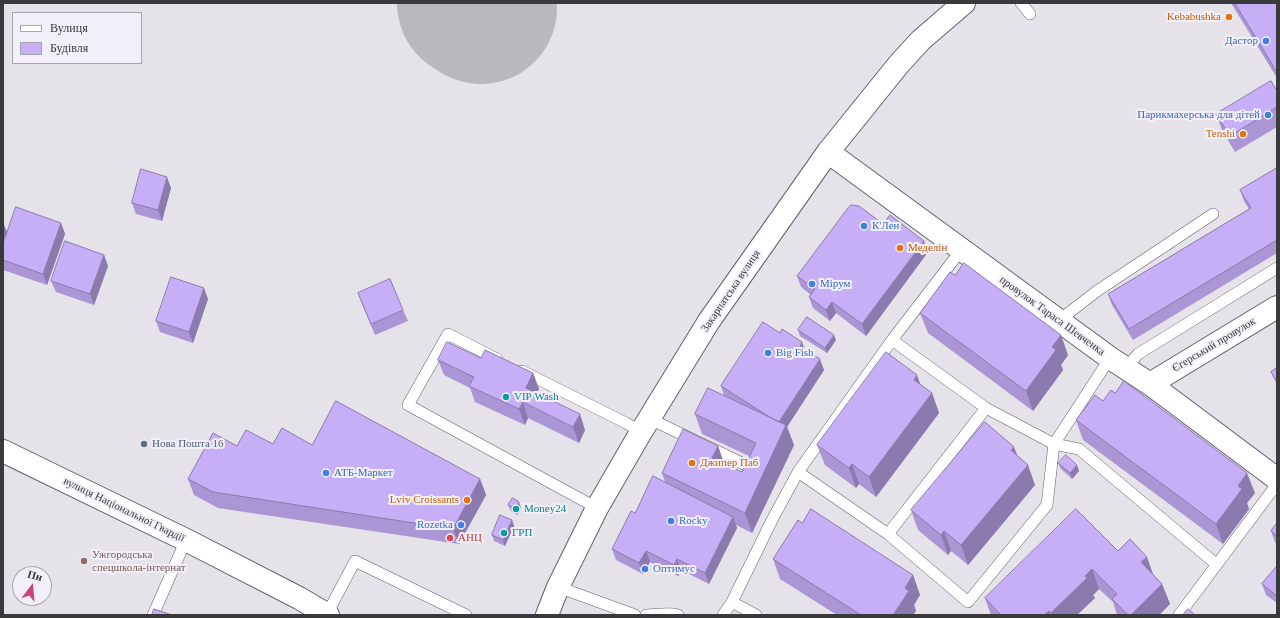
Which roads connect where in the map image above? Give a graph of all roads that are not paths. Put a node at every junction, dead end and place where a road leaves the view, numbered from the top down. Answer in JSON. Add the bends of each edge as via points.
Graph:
{"nodes":[{"id":1,"x":964,"y":3,"type":"edge"},
{"id":2,"x":1022,"y":3,"type":"edge"},
{"id":3,"x":1030,"y":14,"type":"dead end"},
{"id":4,"x":828,"y":152,"type":"junction"},
{"id":5,"x":1214,"y":214,"type":"dead end"},
{"id":6,"x":962,"y":249,"type":"junction"},
{"id":7,"x":1277,"y":268,"type":"edge"},
{"id":8,"x":1277,"y":307,"type":"edge"},
{"id":9,"x":1060,"y":321,"type":"junction"},
{"id":10,"x":892,"y":340,"type":"junction"},
{"id":11,"x":1118,"y":363,"type":"junction"},
{"id":12,"x":1150,"y":384,"type":"junction"},
{"id":13,"x":986,"y":408,"type":"junction"},
{"id":14,"x":646,"y":425,"type":"junction"},
{"id":15,"x":1054,"y":444,"type":"junction"},
{"id":16,"x":3,"y":451,"type":"edge"},
{"id":17,"x":744,"y":464,"type":"edge"},
{"id":18,"x":798,"y":472,"type":"junction"},
{"id":19,"x":1277,"y":479,"type":"edge"},
{"id":20,"x":1277,"y":484,"type":"edge"},
{"id":21,"x":597,"y":508,"type":"junction"},
{"id":22,"x":888,"y":534,"type":"junction"},
{"id":23,"x":186,"y":540,"type":"junction"},
{"id":24,"x":1216,"y":564,"type":"junction"},
{"id":25,"x":558,"y":587,"type":"junction"},
{"id":26,"x":732,"y":602,"type":"junction"},
{"id":27,"x":327,"y":614,"type":"edge"},
{"id":28,"x":153,"y":615,"type":"edge"},
{"id":29,"x":466,"y":615,"type":"edge"},
{"id":30,"x":547,"y":615,"type":"edge"},
{"id":31,"x":634,"y":615,"type":"edge"},
{"id":32,"x":646,"y":615,"type":"edge"},
{"id":33,"x":678,"y":615,"type":"edge"},
{"id":34,"x":723,"y":615,"type":"edge"},
{"id":35,"x":756,"y":615,"type":"edge"},
{"id":36,"x":1179,"y":615,"type":"edge"}],
"edges":[{"from":1,"to":4,"type":"street","name":"Закарпатська вулиця","via":[[921,40],[899,64]]},
{"from":2,"to":3,"type":"lane"},
{"from":4,"to":6,"type":"street","name":"провулок Тараса Шевченка"},
{"from":4,"to":14,"type":"street","name":"Закарпатська вулиця","via":[[709,321]]},
{"from":5,"to":9,"type":"lane","via":[[1097,291]]},
{"from":6,"to":9,"type":"street","name":"провулок Тараса Шевченка"},
{"from":6,"to":10,"type":"lane"},
{"from":7,"to":11,"type":"lane","via":[[1138,354]]},
{"from":8,"to":12,"type":"street","name":"Єгерський провулок"},
{"from":9,"to":11,"type":"street","name":"провулок Тараса Шевченка"},
{"from":10,"to":13,"type":"lane"},
{"from":10,"to":18,"type":"lane"},
{"from":11,"to":12,"type":"street","name":"провулок Тараса Шевченка"},
{"from":11,"to":15,"type":"lane"},
{"from":12,"to":19,"type":"street","name":"провулок Тараса Шевченка"},
{"from":13,"to":15,"type":"lane"},
{"from":13,"to":22,"type":"lane"},
{"from":14,"to":17,"type":"lane"},
{"from":14,"to":21,"type":"street","name":"Закарпатська вулиця"},
{"from":14,"to":21,"type":"lane","via":[[507,364],[448,334],[408,405]]},
{"from":15,"to":22,"type":"lane","via":[[1046,504],[968,602]]},
{"from":15,"to":24,"type":"lane","via":[[1079,449]]},
{"from":16,"to":23,"type":"street","name":"вулиця Національної Гвардії"},
{"from":18,"to":22,"type":"lane"},
{"from":18,"to":26,"type":"lane"},
{"from":20,"to":24,"type":"lane"},
{"from":21,"to":25,"type":"street","name":"Закарпатська вулиця"},
{"from":23,"to":27,"type":"street","name":"вулиця Національної Гвардії"},
{"from":23,"to":28,"type":"lane"},
{"from":24,"to":36,"type":"lane"},
{"from":25,"to":30,"type":"street","name":"Закарпатська вулиця"},
{"from":25,"to":31,"type":"lane"},
{"from":26,"to":34,"type":"lane"},
{"from":26,"to":35,"type":"lane"},
{"from":27,"to":29,"type":"lane","via":[[355,562]]},
{"from":32,"to":33,"type":"lane","via":[[662,615],[669,612]]}]}
